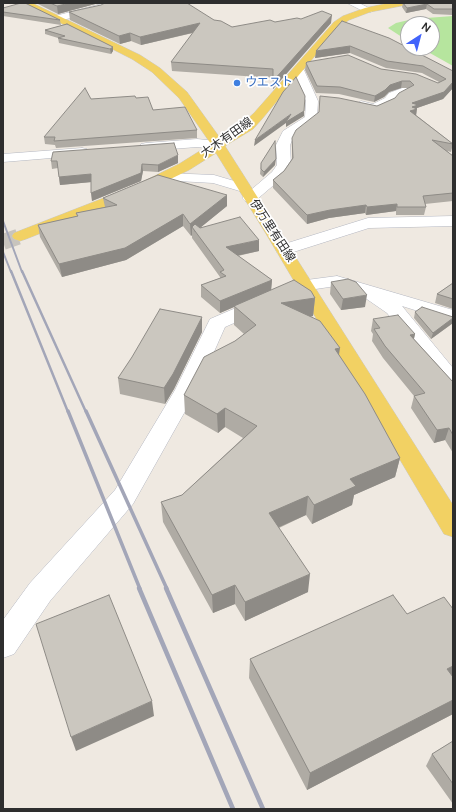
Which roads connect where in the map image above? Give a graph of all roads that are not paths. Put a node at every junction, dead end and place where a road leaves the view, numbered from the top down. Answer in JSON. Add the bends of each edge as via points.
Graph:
{"nodes":[{"id":1,"x":25,"y":3,"type":"edge"},
{"id":2,"x":112,"y":3,"type":"edge"},
{"id":3,"x":351,"y":3,"type":"edge"},
{"id":4,"x":403,"y":3,"type":"edge"},
{"id":5,"x":368,"y":10,"type":"junction"},
{"id":6,"x":58,"y":18,"type":"junction"},
{"id":7,"x":317,"y":62,"type":"edge"},
{"id":8,"x":301,"y":67,"type":"junction"},
{"id":9,"x":405,"y":91,"type":"edge"},
{"id":10,"x":310,"y":98,"type":"junction"},
{"id":11,"x":326,"y":98,"type":"edge"},
{"id":12,"x":346,"y":101,"type":"edge"},
{"id":13,"x":217,"y":145,"type":"junction"},
{"id":14,"x":136,"y":148,"type":"edge"},
{"id":15,"x":97,"y":150,"type":"edge"},
{"id":16,"x":3,"y":158,"type":"edge"},
{"id":17,"x":165,"y":177,"type":"junction"},
{"id":18,"x":247,"y":193,"type":"junction"},
{"id":19,"x":453,"y":221,"type":"edge"},
{"id":20,"x":20,"y":236,"type":"tunnel mouth"},
{"id":21,"x":284,"y":250,"type":"junction"},
{"id":22,"x":305,"y":285,"type":"junction"},
{"id":23,"x":364,"y":289,"type":"junction"},
{"id":24,"x":453,"y":316,"type":"edge"},
{"id":25,"x":453,"y":381,"type":"edge"},
{"id":26,"x":453,"y":527,"type":"edge"},
{"id":27,"x":3,"y":644,"type":"edge"}],
"edges":[{"from":1,"to":6,"type":"main road","name":"伊万里有田線"},
{"from":2,"to":6,"type":"street"},
{"from":3,"to":5,"type":"street"},
{"from":4,"to":5,"type":"main road","name":"大木有田線"},
{"from":5,"to":8,"type":"main road","name":"大木有田線","via":[[346,18],[338,24]]},
{"from":6,"to":13,"type":"main road","name":"伊万里有田線","via":[[148,64],[183,95]]},
{"from":7,"to":8,"type":"street"},
{"from":8,"to":10,"type":"street"},
{"from":8,"to":13,"type":"main road","name":"大木有田線","via":[[248,126]]},
{"from":9,"to":12,"type":"street","via":[[375,108]]},
{"from":10,"to":11,"type":"street"},
{"from":10,"to":18,"type":"street","via":[[311,118],[288,134],[283,145],[284,165],[277,175]]},
{"from":13,"to":14,"type":"street","via":[[197,143]]},
{"from":13,"to":17,"type":"main road","name":"大木有田線","via":[[184,168]]},
{"from":13,"to":18,"type":"main road","name":"伊万里有田線"},
{"from":15,"to":16,"type":"street"},
{"from":17,"to":18,"type":"street","via":[[214,179]]},
{"from":17,"to":20,"type":"main road","name":"大木有田線"},
{"from":18,"to":21,"type":"main road","name":"伊万里有田線"},
{"from":19,"to":21,"type":"street","via":[[368,223]]},
{"from":21,"to":22,"type":"main road","name":"伊万里有田線"},
{"from":22,"to":23,"type":"street","via":[[338,280]]},
{"from":22,"to":26,"type":"main road","name":"伊万里有田線"},
{"from":22,"to":27,"type":"street","via":[[217,323],[186,390],[124,497],[40,592]]},
{"from":23,"to":24,"type":"street"},
{"from":23,"to":25,"type":"street","via":[[394,309]]}]}
